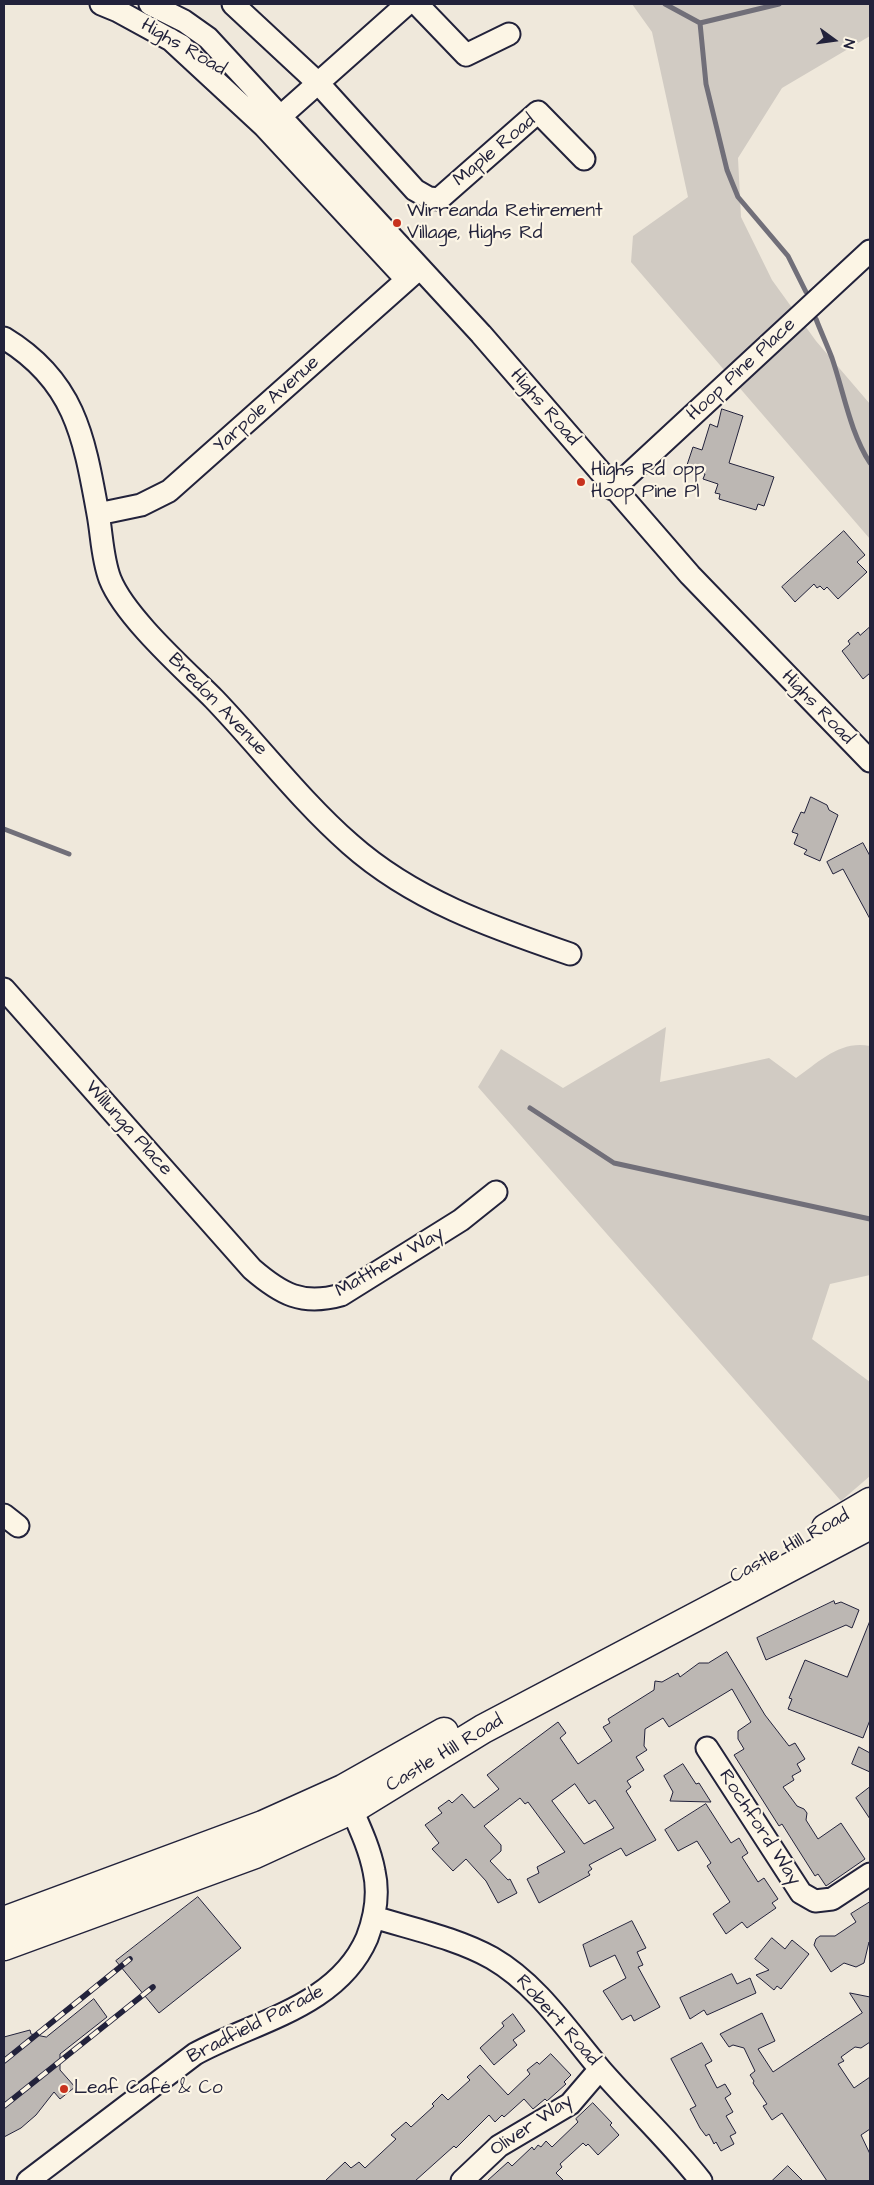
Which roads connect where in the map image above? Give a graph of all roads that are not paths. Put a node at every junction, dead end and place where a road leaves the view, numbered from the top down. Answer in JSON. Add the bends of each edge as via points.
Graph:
{"nodes":[{"id":1,"x":100,"y":4,"type":"edge"},
{"id":2,"x":150,"y":4,"type":"edge"},
{"id":3,"x":407,"y":4,"type":"edge"},
{"id":4,"x":417,"y":4,"type":"edge"},
{"id":5,"x":246,"y":7,"type":"edge"},
{"id":6,"x":509,"y":34,"type":"dead end"},
{"id":7,"x":170,"y":39,"type":"junction"},
{"id":8,"x":319,"y":84,"type":"junction"},
{"id":9,"x":263,"y":96,"type":"junction"},
{"id":10,"x":281,"y":116,"type":"junction"},
{"id":11,"x":584,"y":159,"type":"dead end"},
{"id":12,"x":870,"y":251,"type":"edge"},
{"id":13,"x":413,"y":273,"type":"junction"},
{"id":14,"x":4,"y":338,"type":"edge"},
{"id":15,"x":614,"y":489,"type":"junction"},
{"id":16,"x":98,"y":514,"type":"junction"},
{"id":17,"x":870,"y":761,"type":"edge"},
{"id":18,"x":570,"y":954,"type":"dead end"},
{"id":19,"x":4,"y":989,"type":"edge"},
{"id":20,"x":496,"y":1192,"type":"dead end"},
{"id":21,"x":252,"y":1269,"type":"joint"},
{"id":22,"x":870,"y":1502,"type":"edge"},
{"id":23,"x":870,"y":1525,"type":"edge"},
{"id":24,"x":707,"y":1748,"type":"dead end"},
{"id":25,"x":347,"y":1800,"type":"junction"},
{"id":26,"x":870,"y":1874,"type":"edge"},
{"id":27,"x":374,"y":1917,"type":"junction"},
{"id":28,"x":4,"y":1921,"type":"edge"},
{"id":29,"x":4,"y":1946,"type":"edge"},
{"id":30,"x":600,"y":2069,"type":"junction"},
{"id":31,"x":28,"y":2181,"type":"edge"},
{"id":32,"x":462,"y":2181,"type":"edge"},
{"id":33,"x":701,"y":2181,"type":"edge"}],
"edges":[{"from":1,"to":7,"type":"street","name":"Highs Road","via":[[118,10]]},
{"from":2,"to":9,"type":"street","name":"Highs Road","via":[[184,21],[208,38]]},
{"from":3,"to":8,"type":"street"},
{"from":4,"to":6,"type":"street","via":[[466,55]]},
{"from":5,"to":8,"type":"street"},
{"from":7,"to":9,"type":"street","name":"Highs Road"},
{"from":7,"to":13,"type":"street","via":[[264,126]]},
{"from":8,"to":10,"type":"street"},
{"from":8,"to":11,"type":"street","name":"Maple Road","via":[[415,190],[429,198],[439,199],[538,112]]},
{"from":9,"to":10,"type":"street","name":"Highs Road"},
{"from":10,"to":13,"type":"street","name":"Highs Road"},
{"from":12,"to":15,"type":"street","name":"Hoop Pine Place"},
{"from":13,"to":15,"type":"street","name":"Highs Road","via":[[481,334]]},
{"from":13,"to":16,"type":"street","name":"Yarpole Avenue","via":[[169,491],[141,505]]},
{"from":14,"to":16,"type":"street","name":"Bredon Avenue","via":[[45,371],[69,402],[82,439]]},
{"from":15,"to":17,"type":"street","name":"Highs Road","via":[[697,582]]},
{"from":16,"to":18,"type":"street","name":"Bredon Avenue","via":[[110,580],[128,608],[317,814],[375,864],[430,899],[473,920]]},
{"from":19,"to":21,"type":"street","name":"Willunga Place"},
{"from":20,"to":21,"type":"street","name":"Matthew Way","via":[[454,1225],[341,1295],[305,1300],[268,1283]]},
{"from":22,"to":25,"type":"main road","name":"Castle Hill Road","via":[[438,1736]]},
{"from":23,"to":25,"type":"main road","name":"Castle Hill Road"},
{"from":24,"to":26,"type":"street","name":"Rochford Way","via":[[801,1893],[815,1901],[832,1898]]},
{"from":25,"to":27,"type":"street","name":"Bradfield Parade","via":[[375,1872]]},
{"from":25,"to":28,"type":"main road","name":"Castle Hill Road","via":[[223,1841]]},
{"from":25,"to":29,"type":"main road","name":"Castle Hill Road","via":[[255,1854]]},
{"from":27,"to":30,"type":"street","name":"Robert Road","via":[[467,1947],[498,1963],[536,1994]]},
{"from":27,"to":31,"type":"street","name":"Bradfield Parade","via":[[360,1952],[331,1987],[305,2003],[194,2054]]},
{"from":30,"to":32,"type":"street","name":"Oliver Way","via":[[570,2104],[499,2146]]},
{"from":30,"to":33,"type":"street","name":"Robert Road"}]}
